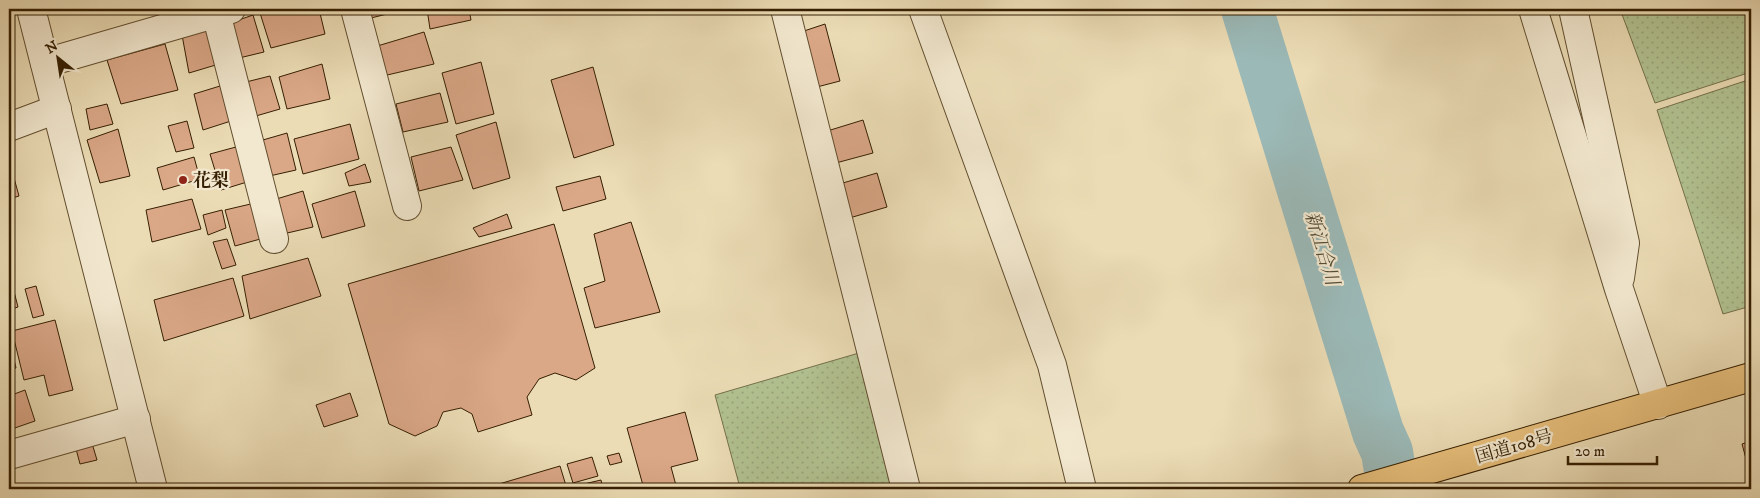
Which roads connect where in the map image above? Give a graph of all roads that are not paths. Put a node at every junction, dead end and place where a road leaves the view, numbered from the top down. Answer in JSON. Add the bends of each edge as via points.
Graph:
{"nodes":[{"id":1,"x":31,"y":9,"type":"edge"},
{"id":2,"x":355,"y":9,"type":"edge"},
{"id":3,"x":785,"y":9,"type":"edge"},
{"id":4,"x":923,"y":9,"type":"edge"},
{"id":5,"x":1533,"y":9,"type":"edge"},
{"id":6,"x":1573,"y":9,"type":"edge"},
{"id":7,"x":223,"y":11,"type":"edge"},
{"id":8,"x":45,"y":63,"type":"junction"},
{"id":9,"x":56,"y":109,"type":"junction"},
{"id":10,"x":9,"y":127,"type":"edge"},
{"id":11,"x":406,"y":206,"type":"dead end"},
{"id":12,"x":274,"y":239,"type":"dead end"},
{"id":13,"x":1619,"y":289,"type":"junction"},
{"id":14,"x":1751,"y":377,"type":"edge"},
{"id":15,"x":1654,"y":406,"type":"junction"},
{"id":16,"x":136,"y":420,"type":"junction"},
{"id":17,"x":9,"y":455,"type":"edge"},
{"id":18,"x":153,"y":489,"type":"edge"},
{"id":19,"x":906,"y":489,"type":"edge"},
{"id":20,"x":1082,"y":489,"type":"edge"},
{"id":21,"x":1362,"y":489,"type":"edge"}],
"edges":[{"from":1,"to":8,"type":"street"},
{"from":2,"to":11,"type":"street"},
{"from":3,"to":19,"type":"street"},
{"from":4,"to":20,"type":"street","via":[[1052,365]]},
{"from":5,"to":13,"type":"street"},
{"from":6,"to":13,"type":"street","via":[[1625,243]]},
{"from":7,"to":8,"type":"street"},
{"from":7,"to":12,"type":"street"},
{"from":8,"to":9,"type":"street"},
{"from":9,"to":10,"type":"street"},
{"from":9,"to":16,"type":"street"},
{"from":13,"to":15,"type":"street"},
{"from":14,"to":15,"type":"highway","name":"国道108号"},
{"from":15,"to":21,"type":"highway","name":"国道108号"},
{"from":16,"to":17,"type":"street"},
{"from":16,"to":18,"type":"street"}]}
